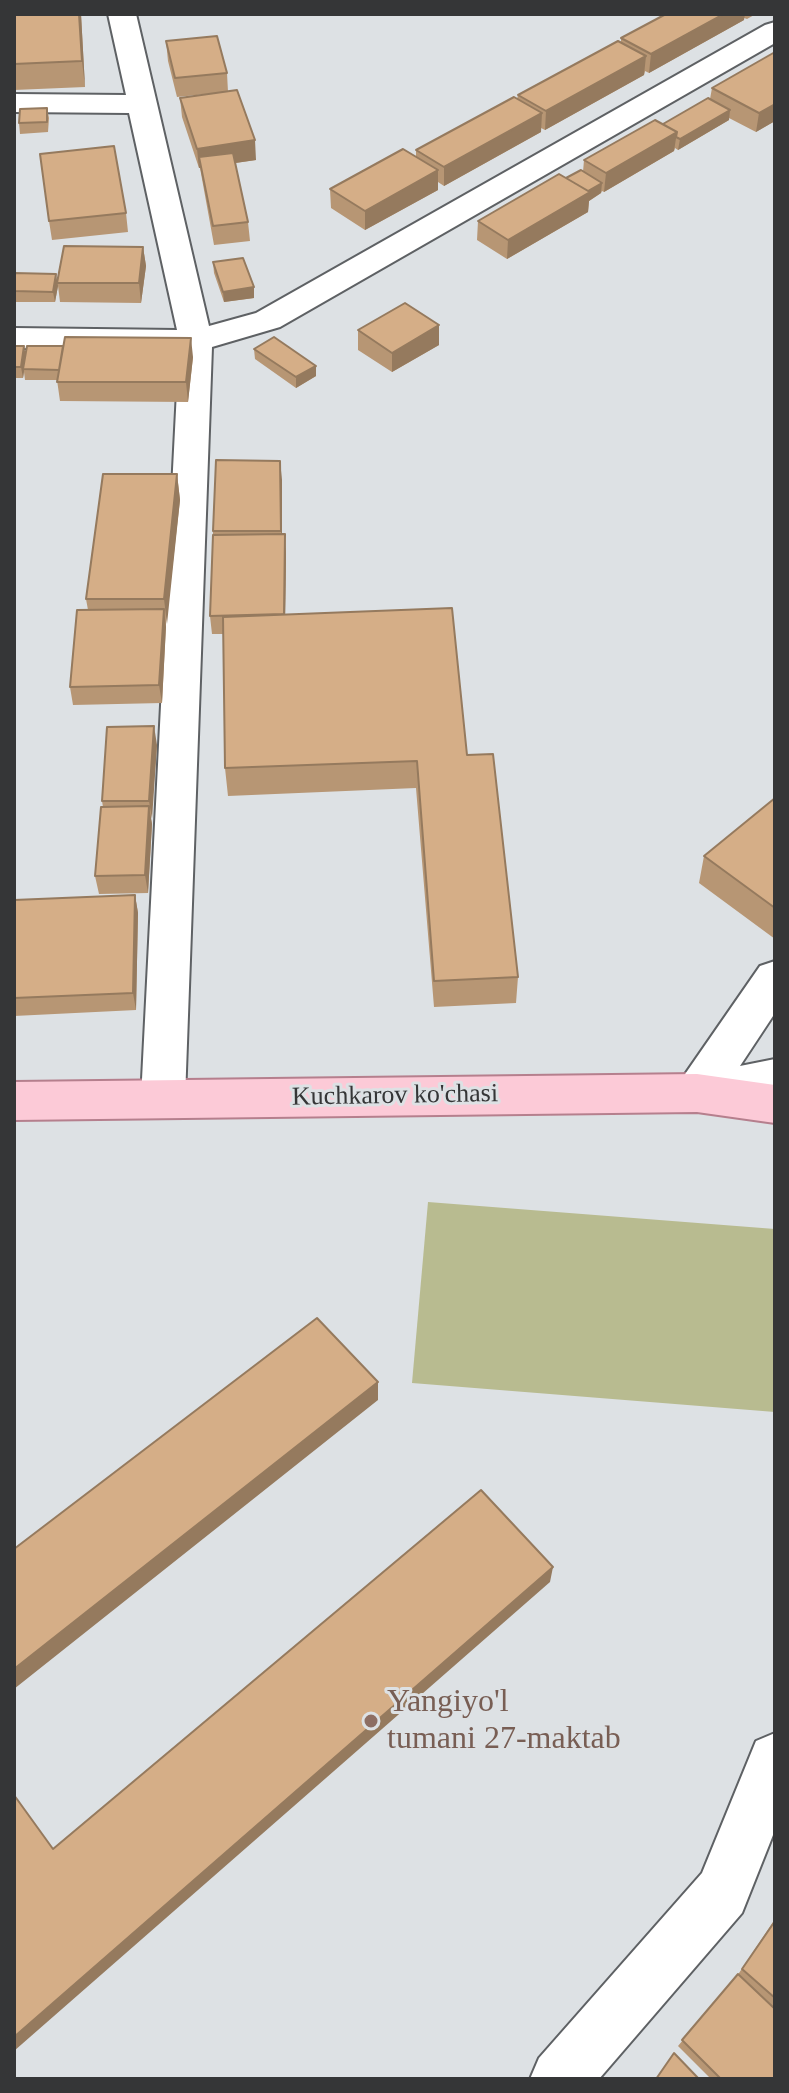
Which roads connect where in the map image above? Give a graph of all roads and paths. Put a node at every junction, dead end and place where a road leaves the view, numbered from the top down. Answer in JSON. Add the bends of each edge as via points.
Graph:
{"nodes":[{"id":1,"x":122,"y":14,"type":"edge"},
{"id":2,"x":775,"y":31,"type":"edge"},
{"id":3,"x":14,"y":103,"type":"edge"},
{"id":4,"x":142,"y":104,"type":"junction"},
{"id":5,"x":14,"y":338,"type":"edge"},
{"id":6,"x":196,"y":341,"type":"junction"},
{"id":7,"x":775,"y":978,"type":"edge"},
{"id":8,"x":775,"y":1078,"type":"edge"},
{"id":9,"x":697,"y":1093,"type":"junction"},
{"id":10,"x":163,"y":1099,"type":"junction"},
{"id":11,"x":14,"y":1101,"type":"edge"},
{"id":12,"x":775,"y":1104,"type":"edge"},
{"id":13,"x":775,"y":1760,"type":"edge"},
{"id":14,"x":560,"y":2079,"type":"edge"}],
"edges":[{"from":1,"to":4,"type":"street"},
{"from":2,"to":6,"type":"street","via":[[268,320]]},
{"from":3,"to":4,"type":"street"},
{"from":4,"to":6,"type":"street"},
{"from":5,"to":6,"type":"street"},
{"from":6,"to":10,"type":"street"},
{"from":7,"to":9,"type":"street"},
{"from":8,"to":9,"type":"street","name":"Kuchkarov ko'chasi"},
{"from":9,"to":10,"type":"main road","name":"Kuchkarov ko'chasi"},
{"from":9,"to":12,"type":"main road"},
{"from":10,"to":11,"type":"main road","name":"Kuchkarov ko'chasi"},
{"from":13,"to":14,"type":"street","via":[[722,1893]]}]}
